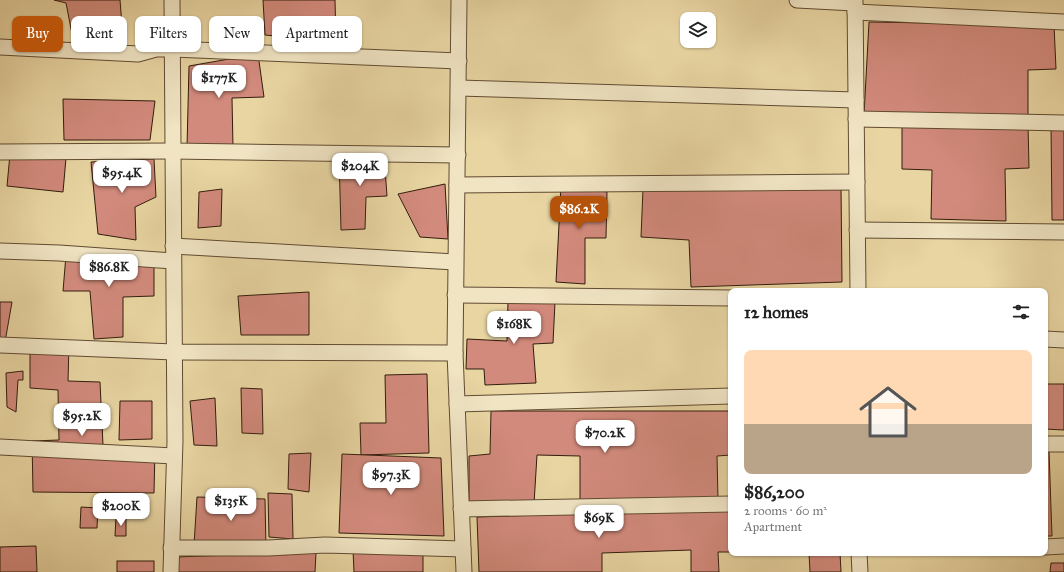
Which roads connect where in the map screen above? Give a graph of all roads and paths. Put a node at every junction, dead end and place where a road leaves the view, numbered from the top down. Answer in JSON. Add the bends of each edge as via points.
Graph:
{"nodes":[{"id":1,"x":172,"y":0,"type":"edge"},
{"id":2,"x":459,"y":0,"type":"edge"},
{"id":3,"x":797,"y":0,"type":"edge"},
{"id":4,"x":855,"y":5,"type":"edge"},
{"id":5,"x":172,"y":16,"type":"edge"},
{"id":6,"x":1064,"y":22,"type":"edge"},
{"id":7,"x":0,"y":47,"type":"edge"},
{"id":8,"x":201,"y":50,"type":"edge"},
{"id":9,"x":144,"y":52,"type":"edge"},
{"id":10,"x":173,"y":52,"type":"edge"},
{"id":11,"x":459,"y":61,"type":"junction"},
{"id":12,"x":459,"y":88,"type":"junction"},
{"id":13,"x":856,"y":100,"type":"junction"},
{"id":14,"x":856,"y":119,"type":"junction"},
{"id":15,"x":1064,"y":123,"type":"edge"},
{"id":16,"x":172,"y":151,"type":"junction"},
{"id":17,"x":0,"y":152,"type":"edge"},
{"id":18,"x":458,"y":155,"type":"junction"},
{"id":19,"x":857,"y":182,"type":"junction"},
{"id":20,"x":457,"y":185,"type":"junction"},
{"id":21,"x":857,"y":230,"type":"junction"},
{"id":22,"x":1064,"y":232,"type":"edge"},
{"id":23,"x":173,"y":246,"type":"junction"},
{"id":24,"x":0,"y":252,"type":"edge"},
{"id":25,"x":173,"y":261,"type":"junction"},
{"id":26,"x":455,"y":262,"type":"junction"},
{"id":27,"x":858,"y":288,"type":"edge"},
{"id":28,"x":455,"y":295,"type":"junction"},
{"id":29,"x":728,"y":298,"type":"edge"},
{"id":30,"x":1048,"y":339,"type":"edge"},
{"id":31,"x":1064,"y":340,"type":"edge"},
{"id":32,"x":0,"y":345,"type":"edge"},
{"id":33,"x":174,"y":352,"type":"junction"},
{"id":34,"x":455,"y":353,"type":"junction"},
{"id":35,"x":728,"y":396,"type":"edge"},
{"id":36,"x":457,"y":404,"type":"junction"},
{"id":37,"x":1048,"y":444,"type":"edge"},
{"id":38,"x":1064,"y":444,"type":"edge"},
{"id":39,"x":0,"y":447,"type":"edge"},
{"id":40,"x":174,"y":456,"type":"junction"},
{"id":41,"x":728,"y":504,"type":"edge"},
{"id":42,"x":461,"y":509,"type":"junction"},
{"id":43,"x":1064,"y":546,"type":"edge"},
{"id":44,"x":1048,"y":547,"type":"edge"},
{"id":45,"x":171,"y":548,"type":"junction"},
{"id":46,"x":463,"y":549,"type":"junction"},
{"id":47,"x":859,"y":556,"type":"edge"},
{"id":48,"x":170,"y":572,"type":"edge"},
{"id":49,"x":464,"y":572,"type":"edge"},
{"id":50,"x":860,"y":572,"type":"edge"}],
"edges":[{"from":1,"to":5,"type":"street"},
{"from":2,"to":11,"type":"street"},
{"from":3,"to":4,"type":"street"},
{"from":4,"to":6,"type":"street"},
{"from":4,"to":13,"type":"street"},
{"from":7,"to":9,"type":"street","via":[[138,54]]},
{"from":8,"to":11,"type":"street"},
{"from":10,"to":16,"type":"street"},
{"from":11,"to":12,"type":"street"},
{"from":12,"to":13,"type":"street"},
{"from":12,"to":18,"type":"street"},
{"from":13,"to":14,"type":"street"},
{"from":14,"to":15,"type":"street"},
{"from":14,"to":19,"type":"street"},
{"from":16,"to":17,"type":"street"},
{"from":16,"to":18,"type":"street"},
{"from":16,"to":23,"type":"street"},
{"from":18,"to":20,"type":"street"},
{"from":19,"to":20,"type":"street"},
{"from":19,"to":21,"type":"street"},
{"from":20,"to":26,"type":"street"},
{"from":21,"to":22,"type":"street"},
{"from":21,"to":27,"type":"street"},
{"from":23,"to":25,"type":"street"},
{"from":23,"to":26,"type":"street"},
{"from":24,"to":25,"type":"street","via":[[59,253]]},
{"from":25,"to":33,"type":"street"},
{"from":26,"to":28,"type":"street"},
{"from":28,"to":29,"type":"street"},
{"from":28,"to":34,"type":"street"},
{"from":30,"to":31,"type":"street"},
{"from":32,"to":33,"type":"street"},
{"from":33,"to":34,"type":"street"},
{"from":33,"to":40,"type":"street"},
{"from":34,"to":36,"type":"street"},
{"from":35,"to":36,"type":"street"},
{"from":36,"to":42,"type":"street"},
{"from":37,"to":38,"type":"street"},
{"from":39,"to":40,"type":"street"},
{"from":40,"to":45,"type":"street"},
{"from":41,"to":42,"type":"street"},
{"from":42,"to":46,"type":"street"},
{"from":43,"to":44,"type":"street"},
{"from":45,"to":46,"type":"street","via":[[325,545]]},
{"from":45,"to":48,"type":"street"},
{"from":46,"to":49,"type":"street"},
{"from":47,"to":50,"type":"street"}]}
